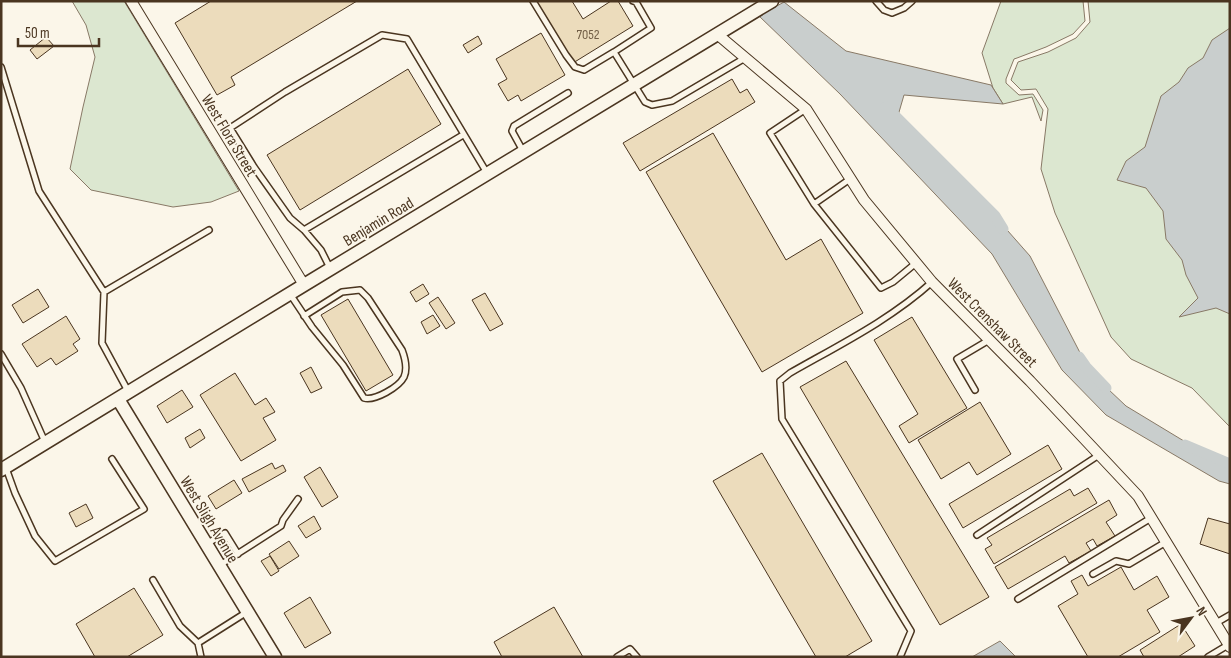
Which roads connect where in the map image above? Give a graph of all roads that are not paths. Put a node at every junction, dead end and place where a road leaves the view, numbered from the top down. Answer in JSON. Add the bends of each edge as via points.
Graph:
{"nodes":[{"id":1,"x":131,"y":1,"type":"edge"},
{"id":2,"x":533,"y":1,"type":"edge"},
{"id":3,"x":633,"y":1,"type":"edge"},
{"id":4,"x":772,"y":1,"type":"edge"},
{"id":5,"x":876,"y":1,"type":"edge"},
{"id":6,"x":912,"y":1,"type":"edge"},
{"id":7,"x":716,"y":34,"type":"junction"},
{"id":8,"x":614,"y":52,"type":"junction"},
{"id":9,"x":745,"y":58,"type":"junction"},
{"id":10,"x":1,"y":67,"type":"edge"},
{"id":11,"x":633,"y":85,"type":"junction"},
{"id":12,"x":568,"y":93,"type":"dead end"},
{"id":13,"x":806,"y":109,"type":"junction"},
{"id":14,"x":463,"y":135,"type":"junction"},
{"id":15,"x":523,"y":151,"type":"junction"},
{"id":16,"x":487,"y":174,"type":"junction"},
{"id":17,"x":850,"y":178,"type":"junction"},
{"id":18,"x":814,"y":204,"type":"junction"},
{"id":19,"x":209,"y":230,"type":"dead end"},
{"id":20,"x":304,"y":230,"type":"junction"},
{"id":21,"x":916,"y":263,"type":"junction"},
{"id":22,"x":330,"y":268,"type":"junction"},
{"id":23,"x":932,"y":282,"type":"junction"},
{"id":24,"x":304,"y":285,"type":"junction"},
{"id":25,"x":104,"y":292,"type":"junction"},
{"id":26,"x":290,"y":293,"type":"junction"},
{"id":27,"x":304,"y":316,"type":"junction"},
{"id":28,"x":989,"y":340,"type":"junction"},
{"id":29,"x":1,"y":354,"type":"edge"},
{"id":30,"x":975,"y":390,"type":"dead end"},
{"id":31,"x":123,"y":395,"type":"junction"},
{"id":32,"x":46,"y":443,"type":"junction"},
{"id":33,"x":1100,"y":455,"type":"junction"},
{"id":34,"x":112,"y":459,"type":"dead end"},
{"id":35,"x":4,"y":469,"type":"edge"},
{"id":36,"x":298,"y":499,"type":"dead end"},
{"id":37,"x":1151,"y":517,"type":"junction"},
{"id":38,"x":977,"y":535,"type":"dead end"},
{"id":39,"x":1166,"y":542,"type":"junction"},
{"id":40,"x":206,"y":544,"type":"junction"},
{"id":41,"x":238,"y":554,"type":"junction"},
{"id":42,"x":219,"y":566,"type":"junction"},
{"id":43,"x":1093,"y":574,"type":"dead end"},
{"id":44,"x":153,"y":580,"type":"dead end"},
{"id":45,"x":1018,"y":599,"type":"dead end"},
{"id":46,"x":247,"y":612,"type":"junction"},
{"id":47,"x":1230,"y":615,"type":"edge"},
{"id":48,"x":1215,"y":623,"type":"junction"},
{"id":49,"x":198,"y":643,"type":"junction"},
{"id":50,"x":1229,"y":646,"type":"edge"},
{"id":51,"x":201,"y":657,"type":"edge"},
{"id":52,"x":274,"y":657,"type":"edge"},
{"id":53,"x":617,"y":657,"type":"edge"},
{"id":54,"x":637,"y":657,"type":"edge"},
{"id":55,"x":900,"y":657,"type":"edge"},
{"id":56,"x":1208,"y":657,"type":"edge"}],
"edges":[{"from":1,"to":24,"type":"street","name":"West Flora Street"},
{"from":2,"to":8,"type":"lane","via":[[575,68],[584,70]]},
{"from":3,"to":8,"type":"lane","via":[[652,28]]},
{"from":4,"to":7,"type":"street","name":"Benjamin Road"},
{"from":5,"to":6,"type":"lane","via":[[892,13]]},
{"from":7,"to":9,"type":"street","name":"West Crenshaw Street"},
{"from":7,"to":11,"type":"street","name":"Benjamin Road"},
{"from":8,"to":11,"type":"lane"},
{"from":9,"to":11,"type":"lane","via":[[665,104],[652,106],[645,102]]},
{"from":9,"to":13,"type":"street","name":"West Crenshaw Street"},
{"from":10,"to":25,"type":"lane","via":[[40,191]]},
{"from":11,"to":15,"type":"street","name":"Benjamin Road"},
{"from":12,"to":15,"type":"lane","via":[[514,126],[512,132]]},
{"from":13,"to":17,"type":"street","name":"West Crenshaw Street"},
{"from":13,"to":18,"type":"lane","via":[[770,133]]},
{"from":14,"to":16,"type":"lane"},
{"from":14,"to":20,"type":"lane"},
{"from":14,"to":20,"type":"lane","via":[[407,39],[382,35],[353,50],[230,128],[290,218]]},
{"from":15,"to":16,"type":"street","name":"Benjamin Road"},
{"from":16,"to":22,"type":"street","name":"Benjamin Road"},
{"from":17,"to":18,"type":"lane"},
{"from":17,"to":21,"type":"street","name":"West Crenshaw Street"},
{"from":18,"to":21,"type":"lane","via":[[881,288]]},
{"from":19,"to":25,"type":"lane"},
{"from":20,"to":22,"type":"lane"},
{"from":21,"to":23,"type":"street","name":"West Crenshaw Street"},
{"from":22,"to":24,"type":"street","name":"Benjamin Road"},
{"from":23,"to":28,"type":"street","name":"West Crenshaw Street"},
{"from":23,"to":55,"type":"lane","via":[[902,307],[780,381],[782,419],[911,631]]},
{"from":24,"to":26,"type":"street","name":"Benjamin Road"},
{"from":25,"to":31,"type":"lane","via":[[102,343]]},
{"from":26,"to":27,"type":"lane"},
{"from":26,"to":31,"type":"street","name":"Benjamin Road"},
{"from":27,"to":27,"type":"lane","via":[[343,365],[364,398],[388,392],[403,379],[406,371],[402,350],[360,290],[342,292]]},
{"from":28,"to":30,"type":"lane","via":[[957,359]]},
{"from":28,"to":33,"type":"street","name":"West Crenshaw Street"},
{"from":29,"to":32,"type":"lane","via":[[22,388]]},
{"from":31,"to":32,"type":"street","name":"Benjamin Road"},
{"from":31,"to":40,"type":"street","name":"West Sligh Avenue"},
{"from":32,"to":35,"type":"street","name":"Benjamin Road"},
{"from":33,"to":37,"type":"street","name":"West Crenshaw Street","via":[[1138,496]]},
{"from":33,"to":38,"type":"lane"},
{"from":34,"to":35,"type":"lane","via":[[144,509],[55,561],[34,536]]},
{"from":36,"to":41,"type":"lane","via":[[281,526]]},
{"from":37,"to":39,"type":"street","name":"West Crenshaw Street"},
{"from":37,"to":45,"type":"lane"},
{"from":39,"to":43,"type":"lane","via":[[1129,564],[1116,562]]},
{"from":39,"to":48,"type":"street","name":"West Crenshaw Street"},
{"from":40,"to":41,"type":"lane","via":[[225,533]]},
{"from":40,"to":42,"type":"street","name":"West Sligh Avenue"},
{"from":41,"to":42,"type":"lane"},
{"from":42,"to":46,"type":"street","name":"West Sligh Avenue"},
{"from":44,"to":49,"type":"lane","via":[[180,626]]},
{"from":46,"to":49,"type":"lane"},
{"from":46,"to":52,"type":"street","name":"West Sligh Avenue"},
{"from":47,"to":48,"type":"lane"},
{"from":48,"to":50,"type":"street","name":"West Crenshaw Street"},
{"from":49,"to":51,"type":"lane"},
{"from":50,"to":56,"type":"lane"},
{"from":53,"to":54,"type":"lane","via":[[630,649]]}]}
